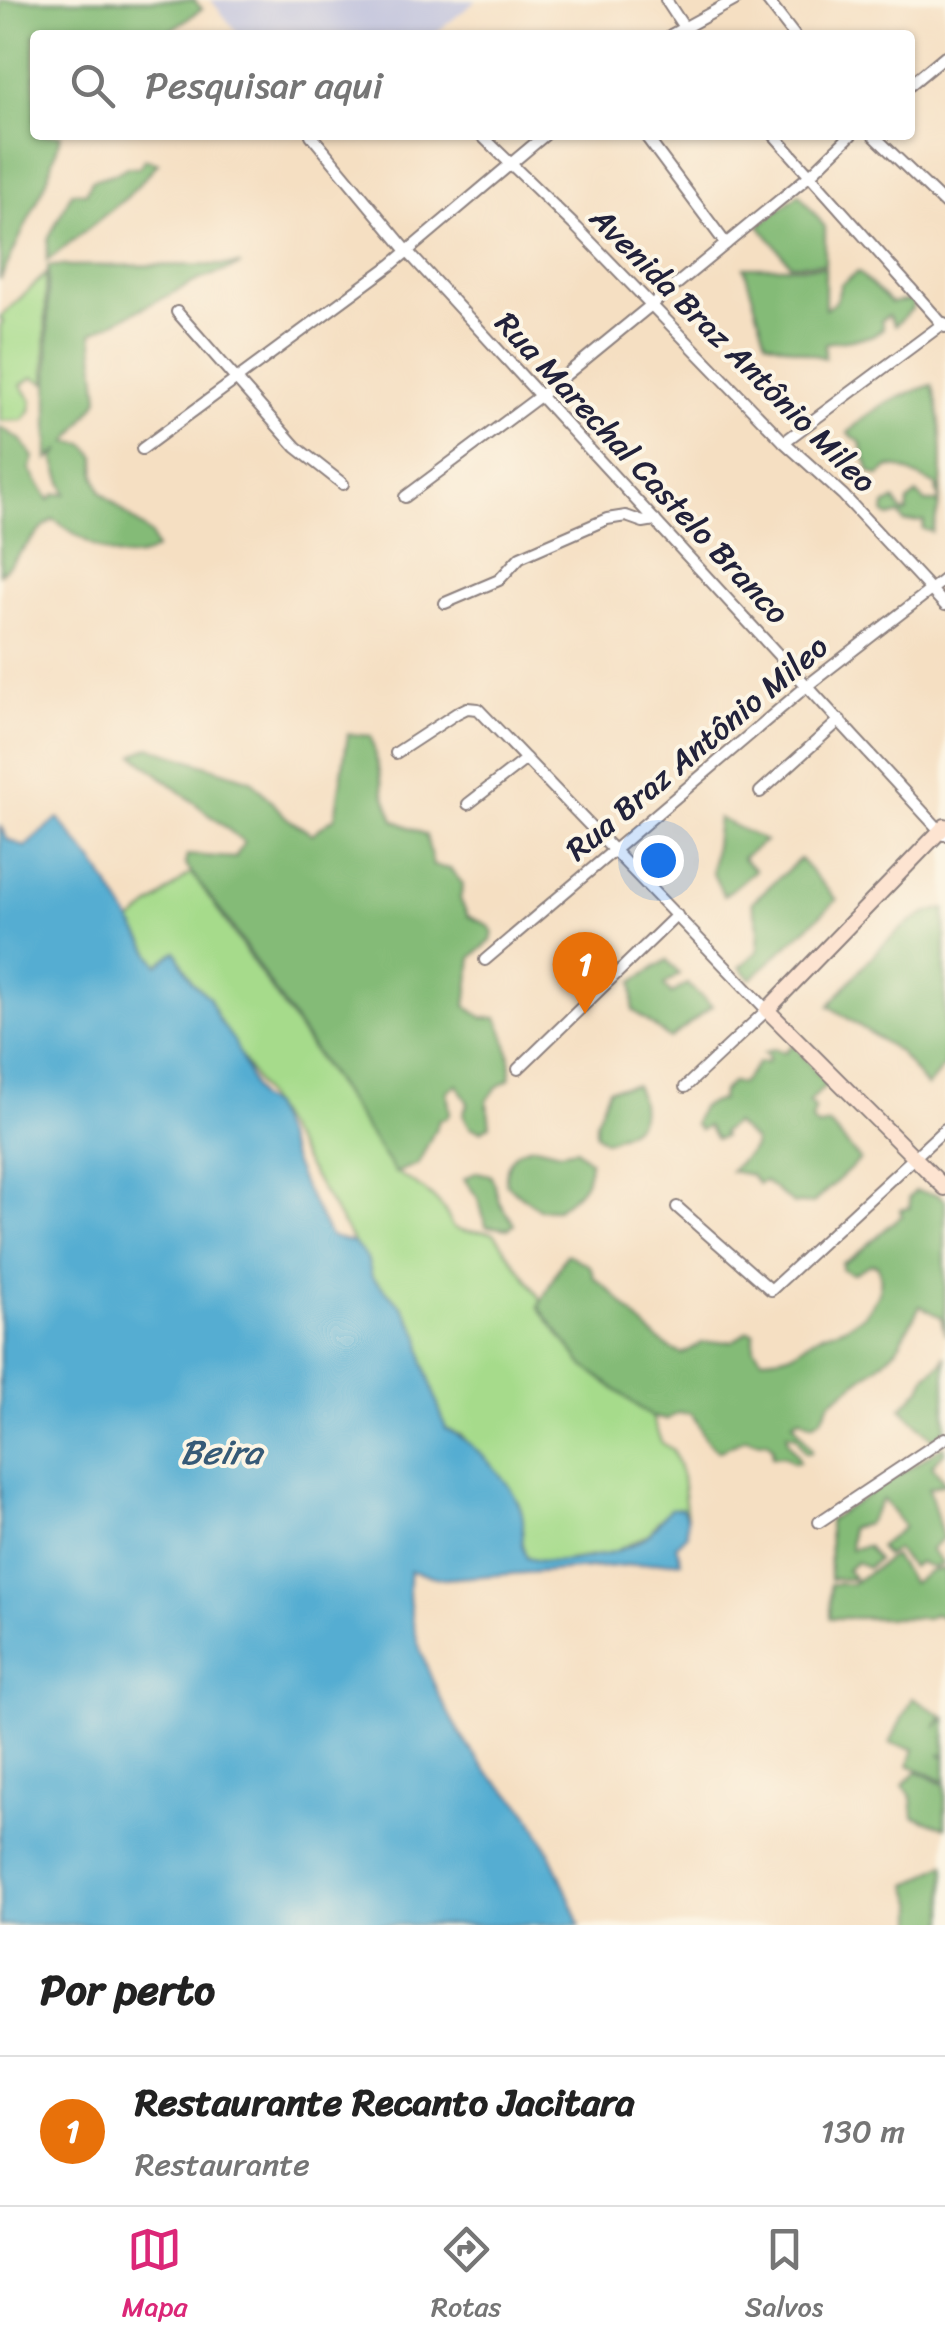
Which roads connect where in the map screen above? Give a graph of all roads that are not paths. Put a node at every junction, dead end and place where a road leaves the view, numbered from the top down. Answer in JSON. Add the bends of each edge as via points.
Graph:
{"nodes":[{"id":1,"x":666,"y":0,"type":"edge"},
{"id":2,"x":735,"y":0,"type":"edge"},
{"id":3,"x":767,"y":0,"type":"edge"},
{"id":4,"x":685,"y":30,"type":"edge"},
{"id":5,"x":688,"y":30,"type":"edge"},
{"id":6,"x":790,"y":30,"type":"edge"},
{"id":7,"x":945,"y":56,"type":"edge"},
{"id":8,"x":915,"y":80,"type":"edge"},
{"id":9,"x":315,"y":140,"type":"edge"},
{"id":10,"x":486,"y":140,"type":"edge"},
{"id":11,"x":540,"y":140,"type":"edge"},
{"id":12,"x":649,"y":140,"type":"edge"},
{"id":13,"x":778,"y":140,"type":"edge"},
{"id":14,"x":845,"y":140,"type":"edge"},
{"id":15,"x":878,"y":140,"type":"edge"},
{"id":16,"x":511,"y":166,"type":"junction"},
{"id":17,"x":810,"y":176,"type":"junction"},
{"id":18,"x":945,"y":204,"type":"edge"},
{"id":19,"x":726,"y":244,"type":"junction"},
{"id":20,"x":408,"y":252,"type":"junction"},
{"id":21,"x":651,"y":305,"type":"junction"},
{"id":22,"x":177,"y":312,"type":"dead end"},
{"id":23,"x":944,"y":324,"type":"edge"},
{"id":24,"x":238,"y":380,"type":"junction"},
{"id":25,"x":540,"y":396,"type":"junction"},
{"id":26,"x":784,"y":442,"type":"junction"},
{"id":27,"x":142,"y":449,"type":"dead end"},
{"id":28,"x":344,"y":484,"type":"dead end"},
{"id":29,"x":406,"y":497,"type":"dead end"},
{"id":30,"x":655,"y":520,"type":"junction"},
{"id":31,"x":945,"y":579,"type":"edge"},
{"id":32,"x":931,"y":590,"type":"junction"},
{"id":33,"x":445,"y":603,"type":"dead end"},
{"id":34,"x":945,"y":606,"type":"edge"},
{"id":35,"x":808,"y":685,"type":"junction"},
{"id":36,"x":840,"y":720,"type":"junction"},
{"id":37,"x":396,"y":752,"type":"dead end"},
{"id":38,"x":526,"y":759,"type":"junction"},
{"id":39,"x":760,"y":792,"type":"dead end"},
{"id":40,"x":468,"y":804,"type":"dead end"},
{"id":41,"x":944,"y":831,"type":"edge"},
{"id":42,"x":615,"y":851,"type":"junction"},
{"id":43,"x":676,"y":915,"type":"junction"},
{"id":44,"x":485,"y":960,"type":"dead end"},
{"id":45,"x":767,"y":1010,"type":"junction"},
{"id":46,"x":518,"y":1069,"type":"dead end"},
{"id":47,"x":685,"y":1086,"type":"dead end"},
{"id":48,"x":945,"y":1128,"type":"edge"},
{"id":49,"x":916,"y":1158,"type":"junction"},
{"id":50,"x":945,"y":1188,"type":"edge"},
{"id":51,"x":677,"y":1206,"type":"dead end"},
{"id":52,"x":944,"y":1440,"type":"edge"},
{"id":53,"x":819,"y":1522,"type":"dead end"}],
"edges":[{"from":1,"to":4,"type":"street"},
{"from":2,"to":5,"type":"street"},
{"from":3,"to":6,"type":"street"},
{"from":7,"to":8,"type":"street"},
{"from":9,"to":20,"type":"street","name":"Rua Marechal Castelo Branco"},
{"from":10,"to":16,"type":"street","name":"Avenida Braz Antônio Mileo"},
{"from":11,"to":16,"type":"street"},
{"from":12,"to":19,"type":"street"},
{"from":13,"to":17,"type":"street"},
{"from":14,"to":17,"type":"street"},
{"from":15,"to":18,"type":"street"},
{"from":16,"to":20,"type":"street"},
{"from":16,"to":21,"type":"street","name":"Avenida Braz Antônio Mileo"},
{"from":17,"to":19,"type":"street"},
{"from":17,"to":23,"type":"street"},
{"from":19,"to":21,"type":"street"},
{"from":20,"to":24,"type":"street"},
{"from":20,"to":25,"type":"street","name":"Rua Marechal Castelo Branco"},
{"from":21,"to":25,"type":"street"},
{"from":21,"to":26,"type":"street","name":"Avenida Braz Antônio Mileo"},
{"from":22,"to":24,"type":"street"},
{"from":23,"to":26,"type":"street"},
{"from":24,"to":27,"type":"street"},
{"from":24,"to":28,"type":"street","via":[[296,447]]},
{"from":25,"to":29,"type":"street"},
{"from":25,"to":30,"type":"street","name":"Rua Marechal Castelo Branco"},
{"from":26,"to":32,"type":"street","name":"Avenida Braz Antônio Mileo"},
{"from":30,"to":33,"type":"street","via":[[608,519],[520,556],[499,580]]},
{"from":30,"to":35,"type":"street","name":"Rua Marechal Castelo Branco"},
{"from":31,"to":32,"type":"street","name":"Rua Braz Antônio Mileo"},
{"from":32,"to":34,"type":"street","name":"Avenida Braz Antônio Mileo"},
{"from":32,"to":35,"type":"street","name":"Rua Braz Antônio Mileo"},
{"from":35,"to":36,"type":"street","name":"Rua Marechal Castelo Branco"},
{"from":35,"to":42,"type":"street","name":"Rua Braz Antônio Mileo"},
{"from":36,"to":39,"type":"street"},
{"from":36,"to":41,"type":"street","name":"Rua Marechal Castelo Branco"},
{"from":37,"to":38,"type":"street","via":[[473,707]]},
{"from":38,"to":40,"type":"street"},
{"from":38,"to":42,"type":"street"},
{"from":41,"to":45,"type":"street"},
{"from":42,"to":43,"type":"street"},
{"from":42,"to":44,"type":"street","name":"Rua Braz Antônio Mileo"},
{"from":43,"to":45,"type":"street"},
{"from":43,"to":46,"type":"street"},
{"from":45,"to":47,"type":"street"},
{"from":45,"to":49,"type":"street"},
{"from":48,"to":49,"type":"street"},
{"from":49,"to":50,"type":"street"},
{"from":49,"to":51,"type":"street","via":[[771,1290]]},
{"from":52,"to":53,"type":"street"}]}
